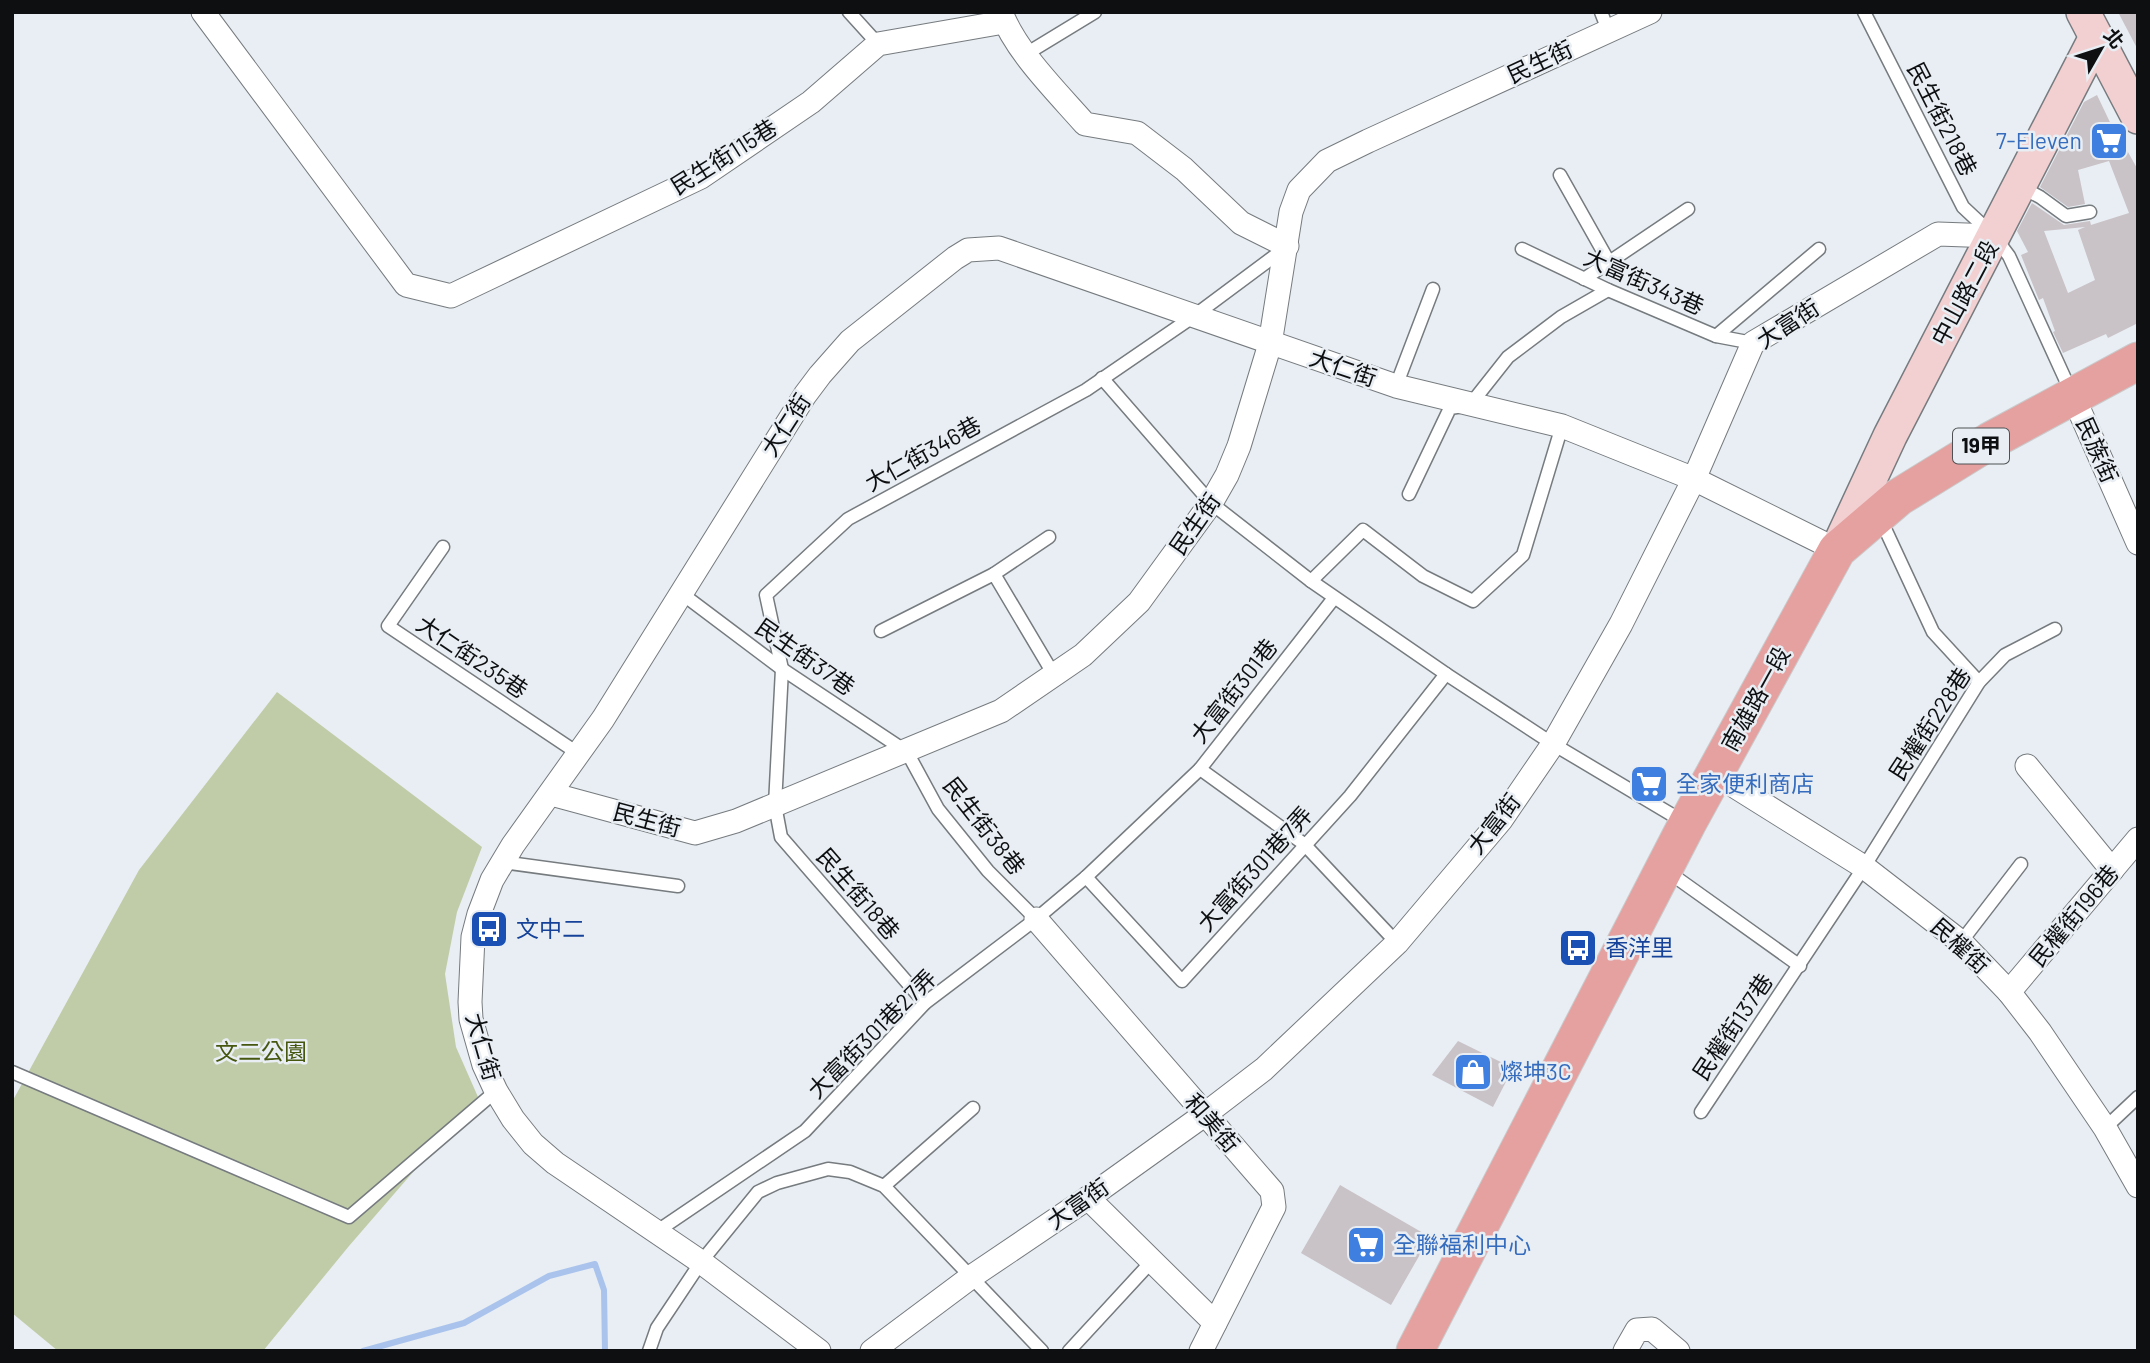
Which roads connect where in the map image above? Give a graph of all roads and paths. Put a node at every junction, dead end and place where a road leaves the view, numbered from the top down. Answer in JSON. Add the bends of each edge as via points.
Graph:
{"nodes":[{"id":1,"x":203,"y":12,"type":"edge"},
{"id":2,"x":849,"y":12,"type":"edge"},
{"id":3,"x":1095,"y":12,"type":"edge"},
{"id":4,"x":1650,"y":12,"type":"edge"},
{"id":5,"x":1864,"y":12,"type":"edge"},
{"id":6,"x":1002,"y":17,"type":"edge"},
{"id":7,"x":1605,"y":21,"type":"edge"},
{"id":8,"x":2090,"y":25,"type":"edge"},
{"id":9,"x":878,"y":44,"type":"junction"},
{"id":10,"x":1026,"y":54,"type":"junction"},
{"id":11,"x":2138,"y":117,"type":"edge"},
{"id":12,"x":1560,"y":175,"type":"dead end"},
{"id":13,"x":2019,"y":186,"type":"junction"},
{"id":14,"x":1688,"y":209,"type":"dead end"},
{"id":15,"x":2090,"y":212,"type":"dead end"},
{"id":16,"x":1994,"y":236,"type":"junction"},
{"id":17,"x":1287,"y":246,"type":"junction"},
{"id":18,"x":1819,"y":248,"type":"dead end"},
{"id":19,"x":1522,"y":249,"type":"dead end"},
{"id":20,"x":1609,"y":262,"type":"junction"},
{"id":21,"x":1584,"y":279,"type":"junction"},
{"id":22,"x":1433,"y":289,"type":"dead end"},
{"id":23,"x":1608,"y":290,"type":"junction"},
{"id":24,"x":1194,"y":316,"type":"junction"},
{"id":25,"x":1716,"y":336,"type":"junction"},
{"id":26,"x":1753,"y":343,"type":"junction"},
{"id":27,"x":1270,"y":344,"type":"junction"},
{"id":28,"x":2138,"y":361,"type":"edge"},
{"id":29,"x":1102,"y":378,"type":"junction"},
{"id":30,"x":1396,"y":386,"type":"junction"},
{"id":31,"x":2073,"y":396,"type":"junction"},
{"id":32,"x":1469,"y":405,"type":"junction"},
{"id":33,"x":1562,"y":426,"type":"junction"},
{"id":34,"x":1694,"y":479,"type":"junction"},
{"id":35,"x":1409,"y":494,"type":"dead end"},
{"id":36,"x":1212,"y":503,"type":"junction"},
{"id":37,"x":1878,"y":514,"type":"junction"},
{"id":38,"x":1049,"y":537,"type":"dead end"},
{"id":39,"x":2138,"y":543,"type":"edge"},
{"id":40,"x":443,"y":547,"type":"dead end"},
{"id":41,"x":1836,"y":550,"type":"junction"},
{"id":42,"x":994,"y":574,"type":"junction"},
{"id":43,"x":1311,"y":581,"type":"junction"},
{"id":44,"x":681,"y":593,"type":"junction"},
{"id":45,"x":1334,"y":598,"type":"junction"},
{"id":46,"x":2054,"y":629,"type":"dead end"},
{"id":47,"x":881,"y":631,"type":"dead end"},
{"id":48,"x":782,"y":669,"type":"junction"},
{"id":49,"x":1446,"y":674,"type":"junction"},
{"id":50,"x":1054,"y":675,"type":"junction"},
{"id":51,"x":1979,"y":682,"type":"junction"},
{"id":52,"x":1553,"y":744,"type":"junction"},
{"id":53,"x":907,"y":752,"type":"junction"},
{"id":54,"x":579,"y":754,"type":"junction"},
{"id":55,"x":2027,"y":766,"type":"dead end"},
{"id":56,"x":1200,"y":769,"type":"junction"},
{"id":57,"x":1715,"y":774,"type":"junction"},
{"id":58,"x":551,"y":794,"type":"junction"},
{"id":59,"x":775,"y":805,"type":"junction"},
{"id":60,"x":1687,"y":824,"type":"junction"},
{"id":61,"x":2138,"y":839,"type":"edge"},
{"id":62,"x":1304,"y":845,"type":"junction"},
{"id":63,"x":502,"y":862,"type":"junction"},
{"id":64,"x":2021,"y":864,"type":"dead end"},
{"id":65,"x":1864,"y":867,"type":"junction"},
{"id":66,"x":1664,"y":869,"type":"junction"},
{"id":67,"x":2112,"y":870,"type":"junction"},
{"id":68,"x":1086,"y":877,"type":"junction"},
{"id":69,"x":678,"y":886,"type":"dead end"},
{"id":70,"x":1037,"y":919,"type":"junction"},
{"id":71,"x":1961,"y":942,"type":"junction"},
{"id":72,"x":1397,"y":943,"type":"junction"},
{"id":73,"x":1800,"y":966,"type":"junction"},
{"id":74,"x":2009,"y":992,"type":"junction"},
{"id":75,"x":925,"y":1003,"type":"junction"},
{"id":76,"x":12,"y":1072,"type":"edge"},
{"id":77,"x":496,"y":1091,"type":"junction"},
{"id":78,"x":2138,"y":1097,"type":"edge"},
{"id":79,"x":974,"y":1108,"type":"dead end"},
{"id":80,"x":1701,"y":1112,"type":"dead end"},
{"id":81,"x":1204,"y":1115,"type":"junction"},
{"id":82,"x":2105,"y":1128,"type":"junction"},
{"id":83,"x":884,"y":1186,"type":"junction"},
{"id":84,"x":2138,"y":1186,"type":"edge"},
{"id":85,"x":1088,"y":1198,"type":"junction"},
{"id":86,"x":656,"y":1232,"type":"junction"},
{"id":87,"x":1152,"y":1261,"type":"junction"},
{"id":88,"x":701,"y":1262,"type":"junction"},
{"id":89,"x":971,"y":1277,"type":"junction"},
{"id":90,"x":1214,"y":1323,"type":"junction"},
{"id":91,"x":649,"y":1351,"type":"edge"},
{"id":92,"x":819,"y":1351,"type":"edge"},
{"id":93,"x":872,"y":1351,"type":"edge"},
{"id":94,"x":1042,"y":1351,"type":"edge"},
{"id":95,"x":1069,"y":1351,"type":"edge"},
{"id":96,"x":1200,"y":1351,"type":"edge"},
{"id":97,"x":1415,"y":1351,"type":"edge"},
{"id":98,"x":1625,"y":1351,"type":"edge"},
{"id":99,"x":1678,"y":1351,"type":"edge"}],
"edges":[{"from":1,"to":9,"type":"street","name":"民生街115巷","via":[[406,285],[451,296],[701,177],[811,102]]},
{"from":2,"to":9,"type":"lane"},
{"from":3,"to":10,"type":"lane"},
{"from":4,"to":7,"type":"street","name":"民生街"},
{"from":5,"to":16,"type":"lane","name":"民生街218巷","via":[[1963,207]]},
{"from":6,"to":9,"type":"street"},
{"from":6,"to":10,"type":"street"},
{"from":7,"to":17,"type":"street","name":"民生街","via":[[1327,161],[1299,190]]},
{"from":8,"to":11,"type":"street","name":"中山路二段"},
{"from":8,"to":13,"type":"street","name":"中山路二段"},
{"from":10,"to":17,"type":"street","via":[[1085,124],[1137,133],[1184,169],[1241,223]]},
{"from":12,"to":20,"type":"lane"},
{"from":13,"to":15,"type":"lane","via":[[2066,216]]},
{"from":13,"to":16,"type":"street","name":"中山路二段"},
{"from":14,"to":20,"type":"lane"},
{"from":16,"to":26,"type":"street","name":"大富街","via":[[1938,234]]},
{"from":16,"to":31,"type":"lane","name":"民生街218巷","via":[[2009,256]]},
{"from":16,"to":41,"type":"street","name":"中山路二段"},
{"from":17,"to":24,"type":"lane","name":"大仁街346巷"},
{"from":17,"to":27,"type":"street","name":"民生街"},
{"from":18,"to":25,"type":"lane"},
{"from":19,"to":21,"type":"lane","name":"大富街343巷"},
{"from":20,"to":21,"type":"lane"},
{"from":21,"to":23,"type":"lane","name":"大富街343巷"},
{"from":22,"to":30,"type":"lane"},
{"from":23,"to":25,"type":"lane","name":"大富街343巷"},
{"from":23,"to":32,"type":"lane","via":[[1561,317],[1508,357]]},
{"from":24,"to":27,"type":"street","name":"大仁街"},
{"from":24,"to":29,"type":"lane","name":"大仁街346巷"},
{"from":24,"to":44,"type":"street","name":"大仁街","via":[[999,248],[968,250],[835,356],[805,395]]},
{"from":25,"to":26,"type":"lane","name":"大富街343巷"},
{"from":26,"to":34,"type":"street","name":"大富街"},
{"from":27,"to":30,"type":"street","name":"大仁街"},
{"from":27,"to":36,"type":"street","name":"民生街","via":[[1239,446]]},
{"from":28,"to":31,"type":"main road","name":"南雄路一段","number":"19甲"},
{"from":29,"to":36,"type":"lane"},
{"from":29,"to":48,"type":"lane","name":"大仁街346巷","via":[[848,519],[766,595]]},
{"from":30,"to":32,"type":"street","name":"大仁街"},
{"from":31,"to":37,"type":"main road","name":"南雄路一段","number":"19甲","via":[[1957,460]]},
{"from":31,"to":39,"type":"street","name":"民族街"},
{"from":32,"to":33,"type":"street","name":"大仁街"},
{"from":32,"to":35,"type":"lane","via":[[1450,408]]},
{"from":33,"to":34,"type":"street","name":"大仁街"},
{"from":33,"to":43,"type":"lane","via":[[1523,555],[1473,601],[1423,576],[1363,530]]},
{"from":34,"to":41,"type":"street","name":"大仁街"},
{"from":34,"to":52,"type":"street","name":"大富街","via":[[1621,624]]},
{"from":36,"to":43,"type":"lane"},
{"from":36,"to":50,"type":"street","name":"民生街","via":[[1139,603]]},
{"from":37,"to":41,"type":"main road","name":"南雄路一段","number":"19甲"},
{"from":37,"to":51,"type":"lane","via":[[1933,632]]},
{"from":38,"to":42,"type":"lane"},
{"from":40,"to":54,"type":"lane","name":"大仁街235巷","via":[[388,626]]},
{"from":41,"to":57,"type":"main road","name":"南雄路一段","number":"19甲"},
{"from":42,"to":47,"type":"lane"},
{"from":42,"to":50,"type":"lane"},
{"from":43,"to":45,"type":"lane"},
{"from":44,"to":48,"type":"lane","name":"民生街37巷"},
{"from":44,"to":54,"type":"street","name":"大仁街"},
{"from":45,"to":49,"type":"lane"},
{"from":45,"to":56,"type":"lane","name":"大富街301巷"},
{"from":46,"to":51,"type":"lane","name":"民權街228巷","via":[[2005,655]]},
{"from":48,"to":53,"type":"lane","name":"民生街37巷"},
{"from":48,"to":59,"type":"lane","name":"大仁街346巷"},
{"from":49,"to":52,"type":"lane"},
{"from":49,"to":62,"type":"lane","name":"大富街301巷7弄","via":[[1350,796]]},
{"from":50,"to":53,"type":"street","name":"民生街","via":[[1001,711]]},
{"from":51,"to":65,"type":"lane","name":"民權街228巷"},
{"from":52,"to":60,"type":"lane"},
{"from":52,"to":72,"type":"street","name":"大富街","via":[[1501,820]]},
{"from":53,"to":59,"type":"street","name":"民生街"},
{"from":53,"to":70,"type":"lane","name":"民生街38巷","via":[[938,808],[988,871]]},
{"from":54,"to":58,"type":"street","name":"大仁街"},
{"from":55,"to":67,"type":"street"},
{"from":56,"to":62,"type":"lane","name":"大富街301巷"},
{"from":56,"to":68,"type":"lane","name":"大富街301巷27弄"},
{"from":57,"to":60,"type":"main road","name":"南雄路一段","number":"19甲"},
{"from":57,"to":65,"type":"street","name":"民權街"},
{"from":58,"to":59,"type":"street","name":"民生街","via":[[695,833]]},
{"from":58,"to":63,"type":"street","name":"大仁街"},
{"from":59,"to":75,"type":"lane","name":"民生街18巷","via":[[781,837]]},
{"from":60,"to":66,"type":"main road","name":"南雄路一段","number":"19甲"},
{"from":61,"to":67,"type":"street","name":"民權街196巷"},
{"from":62,"to":68,"type":"lane","name":"大富街301巷7弄","via":[[1182,981]]},
{"from":62,"to":72,"type":"lane","name":"大富街301巷"},
{"from":63,"to":69,"type":"lane"},
{"from":63,"to":77,"type":"street","name":"大仁街","via":[[485,895],[473,937],[470,1002],[477,1043]]},
{"from":64,"to":71,"type":"lane"},
{"from":65,"to":71,"type":"street","name":"民權街"},
{"from":65,"to":73,"type":"lane","name":"民權街137巷"},
{"from":66,"to":73,"type":"lane","name":"民權街137巷"},
{"from":66,"to":97,"type":"main road","name":"南雄路一段","number":"19甲"},
{"from":67,"to":74,"type":"street","name":"民權街196巷"},
{"from":68,"to":70,"type":"lane","name":"大富街301巷27弄"},
{"from":70,"to":75,"type":"lane","name":"大富街301巷27弄"},
{"from":70,"to":81,"type":"street","name":"和美街"},
{"from":71,"to":74,"type":"street","name":"民權街"},
{"from":72,"to":81,"type":"street","name":"大富街","via":[[1264,1069]]},
{"from":73,"to":80,"type":"lane","name":"民權街137巷"},
{"from":74,"to":82,"type":"street","name":"民權街"},
{"from":75,"to":86,"type":"lane","name":"大富街301巷27弄","via":[[805,1131]]},
{"from":76,"to":77,"type":"lane","via":[[349,1217]]},
{"from":77,"to":86,"type":"street","name":"大仁街","via":[[513,1119],[555,1163]]},
{"from":78,"to":82,"type":"lane"},
{"from":79,"to":83,"type":"lane"},
{"from":81,"to":85,"type":"street","name":"大富街"},
{"from":81,"to":90,"type":"street","name":"和美街","via":[[1272,1191],[1274,1207]]},
{"from":82,"to":84,"type":"street","name":"民權街"},
{"from":83,"to":88,"type":"lane","via":[[850,1172],[828,1169],[777,1183],[758,1192]]},
{"from":83,"to":89,"type":"lane"},
{"from":85,"to":87,"type":"street"},
{"from":85,"to":89,"type":"street","name":"大富街"},
{"from":86,"to":88,"type":"street","name":"大仁街"},
{"from":87,"to":90,"type":"street"},
{"from":87,"to":95,"type":"lane"},
{"from":88,"to":91,"type":"lane","via":[[657,1328]]},
{"from":88,"to":92,"type":"street","name":"大仁街"},
{"from":89,"to":93,"type":"street","name":"大富街"},
{"from":89,"to":94,"type":"lane"},
{"from":90,"to":96,"type":"street","name":"和美街"},
{"from":98,"to":99,"type":"street","via":[[1637,1330],[1652,1329]]}]}
